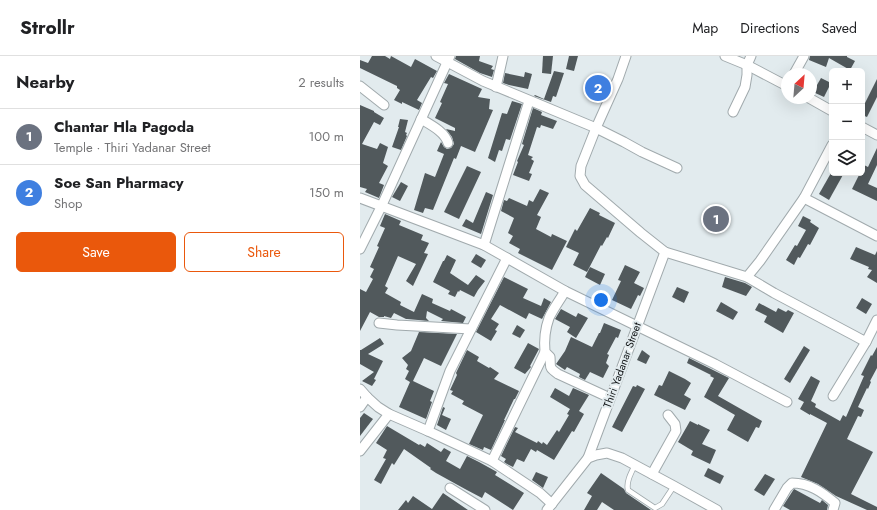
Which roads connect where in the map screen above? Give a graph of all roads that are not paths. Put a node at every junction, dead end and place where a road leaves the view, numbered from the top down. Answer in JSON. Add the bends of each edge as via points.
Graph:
{"nodes":[{"id":1,"x":436,"y":56,"type":"edge"},
{"id":2,"x":503,"y":56,"type":"edge"},
{"id":3,"x":626,"y":56,"type":"edge"},
{"id":4,"x":725,"y":56,"type":"edge"},
{"id":5,"x":751,"y":56,"type":"edge"},
{"id":6,"x":804,"y":56,"type":"edge"},
{"id":7,"x":448,"y":59,"type":"edge"},
{"id":8,"x":747,"y":65,"type":"junction"},
{"id":9,"x":797,"y":68,"type":"edge"},
{"id":10,"x":781,"y":83,"type":"edge"},
{"id":11,"x":360,"y":86,"type":"edge"},
{"id":12,"x":496,"y":87,"type":"junction"},
{"id":13,"x":529,"y":101,"type":"junction"},
{"id":14,"x":817,"y":103,"type":"edge"},
{"id":15,"x":384,"y":105,"type":"dead end"},
{"id":16,"x":829,"y":109,"type":"edge"},
{"id":17,"x":733,"y":112,"type":"dead end"},
{"id":18,"x":421,"y":119,"type":"junction"},
{"id":19,"x":596,"y":128,"type":"junction"},
{"id":20,"x":865,"y":129,"type":"edge"},
{"id":21,"x":877,"y":135,"type":"edge"},
{"id":22,"x":448,"y":143,"type":"dead end"},
{"id":23,"x":829,"y":151,"type":"edge"},
{"id":24,"x":677,"y":168,"type":"dead end"},
{"id":25,"x":360,"y":198,"type":"edge"},
{"id":26,"x":804,"y":198,"type":"junction"},
{"id":27,"x":382,"y":205,"type":"junction"},
{"id":28,"x":877,"y":236,"type":"edge"},
{"id":29,"x":484,"y":244,"type":"junction"},
{"id":30,"x":360,"y":249,"type":"edge"},
{"id":31,"x":665,"y":252,"type":"junction"},
{"id":32,"x":507,"y":258,"type":"junction"},
{"id":33,"x":747,"y":278,"type":"junction"},
{"id":34,"x":565,"y":291,"type":"junction"},
{"id":35,"x":877,"y":320,"type":"edge"},
{"id":36,"x":379,"y":323,"type":"dead end"},
{"id":37,"x":637,"y":326,"type":"junction"},
{"id":38,"x":471,"y":329,"type":"junction"},
{"id":39,"x":866,"y":342,"type":"junction"},
{"id":40,"x":545,"y":352,"type":"junction"},
{"id":41,"x":360,"y":389,"type":"edge"},
{"id":42,"x":833,"y":396,"type":"dead end"},
{"id":43,"x":367,"y":397,"type":"junction"},
{"id":44,"x":610,"y":398,"type":"junction"},
{"id":45,"x":787,"y":402,"type":"dead end"},
{"id":46,"x":360,"y":407,"type":"edge"},
{"id":47,"x":389,"y":414,"type":"junction"},
{"id":48,"x":668,"y":415,"type":"dead end"},
{"id":49,"x":428,"y":431,"type":"junction"},
{"id":50,"x":360,"y":451,"type":"edge"},
{"id":51,"x":588,"y":458,"type":"junction"},
{"id":52,"x":492,"y":462,"type":"junction"},
{"id":53,"x":634,"y":465,"type":"junction"},
{"id":54,"x":652,"y":474,"type":"junction"},
{"id":55,"x":674,"y":486,"type":"junction"},
{"id":56,"x":450,"y":488,"type":"dead end"},
{"id":57,"x":549,"y":507,"type":"edge"},
{"id":58,"x":485,"y":510,"type":"edge"},
{"id":59,"x":717,"y":510,"type":"edge"},
{"id":60,"x":774,"y":510,"type":"edge"},
{"id":61,"x":833,"y":510,"type":"edge"}],
"edges":[{"from":1,"to":7,"type":"street"},
{"from":2,"to":12,"type":"street"},
{"from":3,"to":19,"type":"street"},
{"from":4,"to":8,"type":"street"},
{"from":5,"to":8,"type":"street"},
{"from":6,"to":9,"type":"street"},
{"from":7,"to":12,"type":"street"},
{"from":7,"to":18,"type":"street"},
{"from":8,"to":10,"type":"street"},
{"from":8,"to":17,"type":"street","via":[[745,87]]},
{"from":11,"to":15,"type":"street"},
{"from":12,"to":13,"type":"street"},
{"from":13,"to":19,"type":"street"},
{"from":13,"to":29,"type":"street"},
{"from":14,"to":16,"type":"street"},
{"from":18,"to":22,"type":"street","via":[[439,130]]},
{"from":18,"to":27,"type":"street"},
{"from":19,"to":24,"type":"street"},
{"from":19,"to":31,"type":"street","via":[[581,166],[580,176],[585,185]]},
{"from":20,"to":21,"type":"street"},
{"from":23,"to":26,"type":"street"},
{"from":25,"to":27,"type":"street"},
{"from":26,"to":28,"type":"street"},
{"from":26,"to":33,"type":"street"},
{"from":27,"to":29,"type":"street"},
{"from":27,"to":30,"type":"street"},
{"from":29,"to":32,"type":"street"},
{"from":31,"to":33,"type":"street"},
{"from":31,"to":37,"type":"street","name":"Thiri Yadanar Street"},
{"from":32,"to":34,"type":"street"},
{"from":32,"to":38,"type":"street"},
{"from":33,"to":39,"type":"street"},
{"from":34,"to":37,"type":"street"},
{"from":34,"to":40,"type":"street","via":[[549,318],[544,341]]},
{"from":35,"to":39,"type":"street"},
{"from":36,"to":38,"type":"street"},
{"from":37,"to":44,"type":"street","name":"Thiri Yadanar Street"},
{"from":37,"to":45,"type":"street"},
{"from":38,"to":49,"type":"street","via":[[450,370]]},
{"from":39,"to":42,"type":"street"},
{"from":40,"to":44,"type":"street","via":[[550,357],[551,370]]},
{"from":40,"to":52,"type":"street"},
{"from":41,"to":43,"type":"street"},
{"from":43,"to":46,"type":"street"},
{"from":43,"to":47,"type":"street"},
{"from":44,"to":51,"type":"street","name":"Thiri Yadanar Street"},
{"from":47,"to":49,"type":"street"},
{"from":47,"to":50,"type":"street"},
{"from":48,"to":54,"type":"street","via":[[675,424],[676,431]]},
{"from":49,"to":52,"type":"street"},
{"from":51,"to":53,"type":"street","via":[[607,453]]},
{"from":51,"to":57,"type":"street","name":"Thiri Yadanar Street"},
{"from":52,"to":57,"type":"street","via":[[540,493]]},
{"from":53,"to":54,"type":"street"},
{"from":53,"to":55,"type":"lane","via":[[628,479],[628,490],[655,508],[662,504]]},
{"from":54,"to":55,"type":"street"},
{"from":55,"to":59,"type":"street"},
{"from":56,"to":58,"type":"street"},
{"from":60,"to":61,"type":"street","via":[[792,483],[808,485],[826,495],[835,503]]}]}
